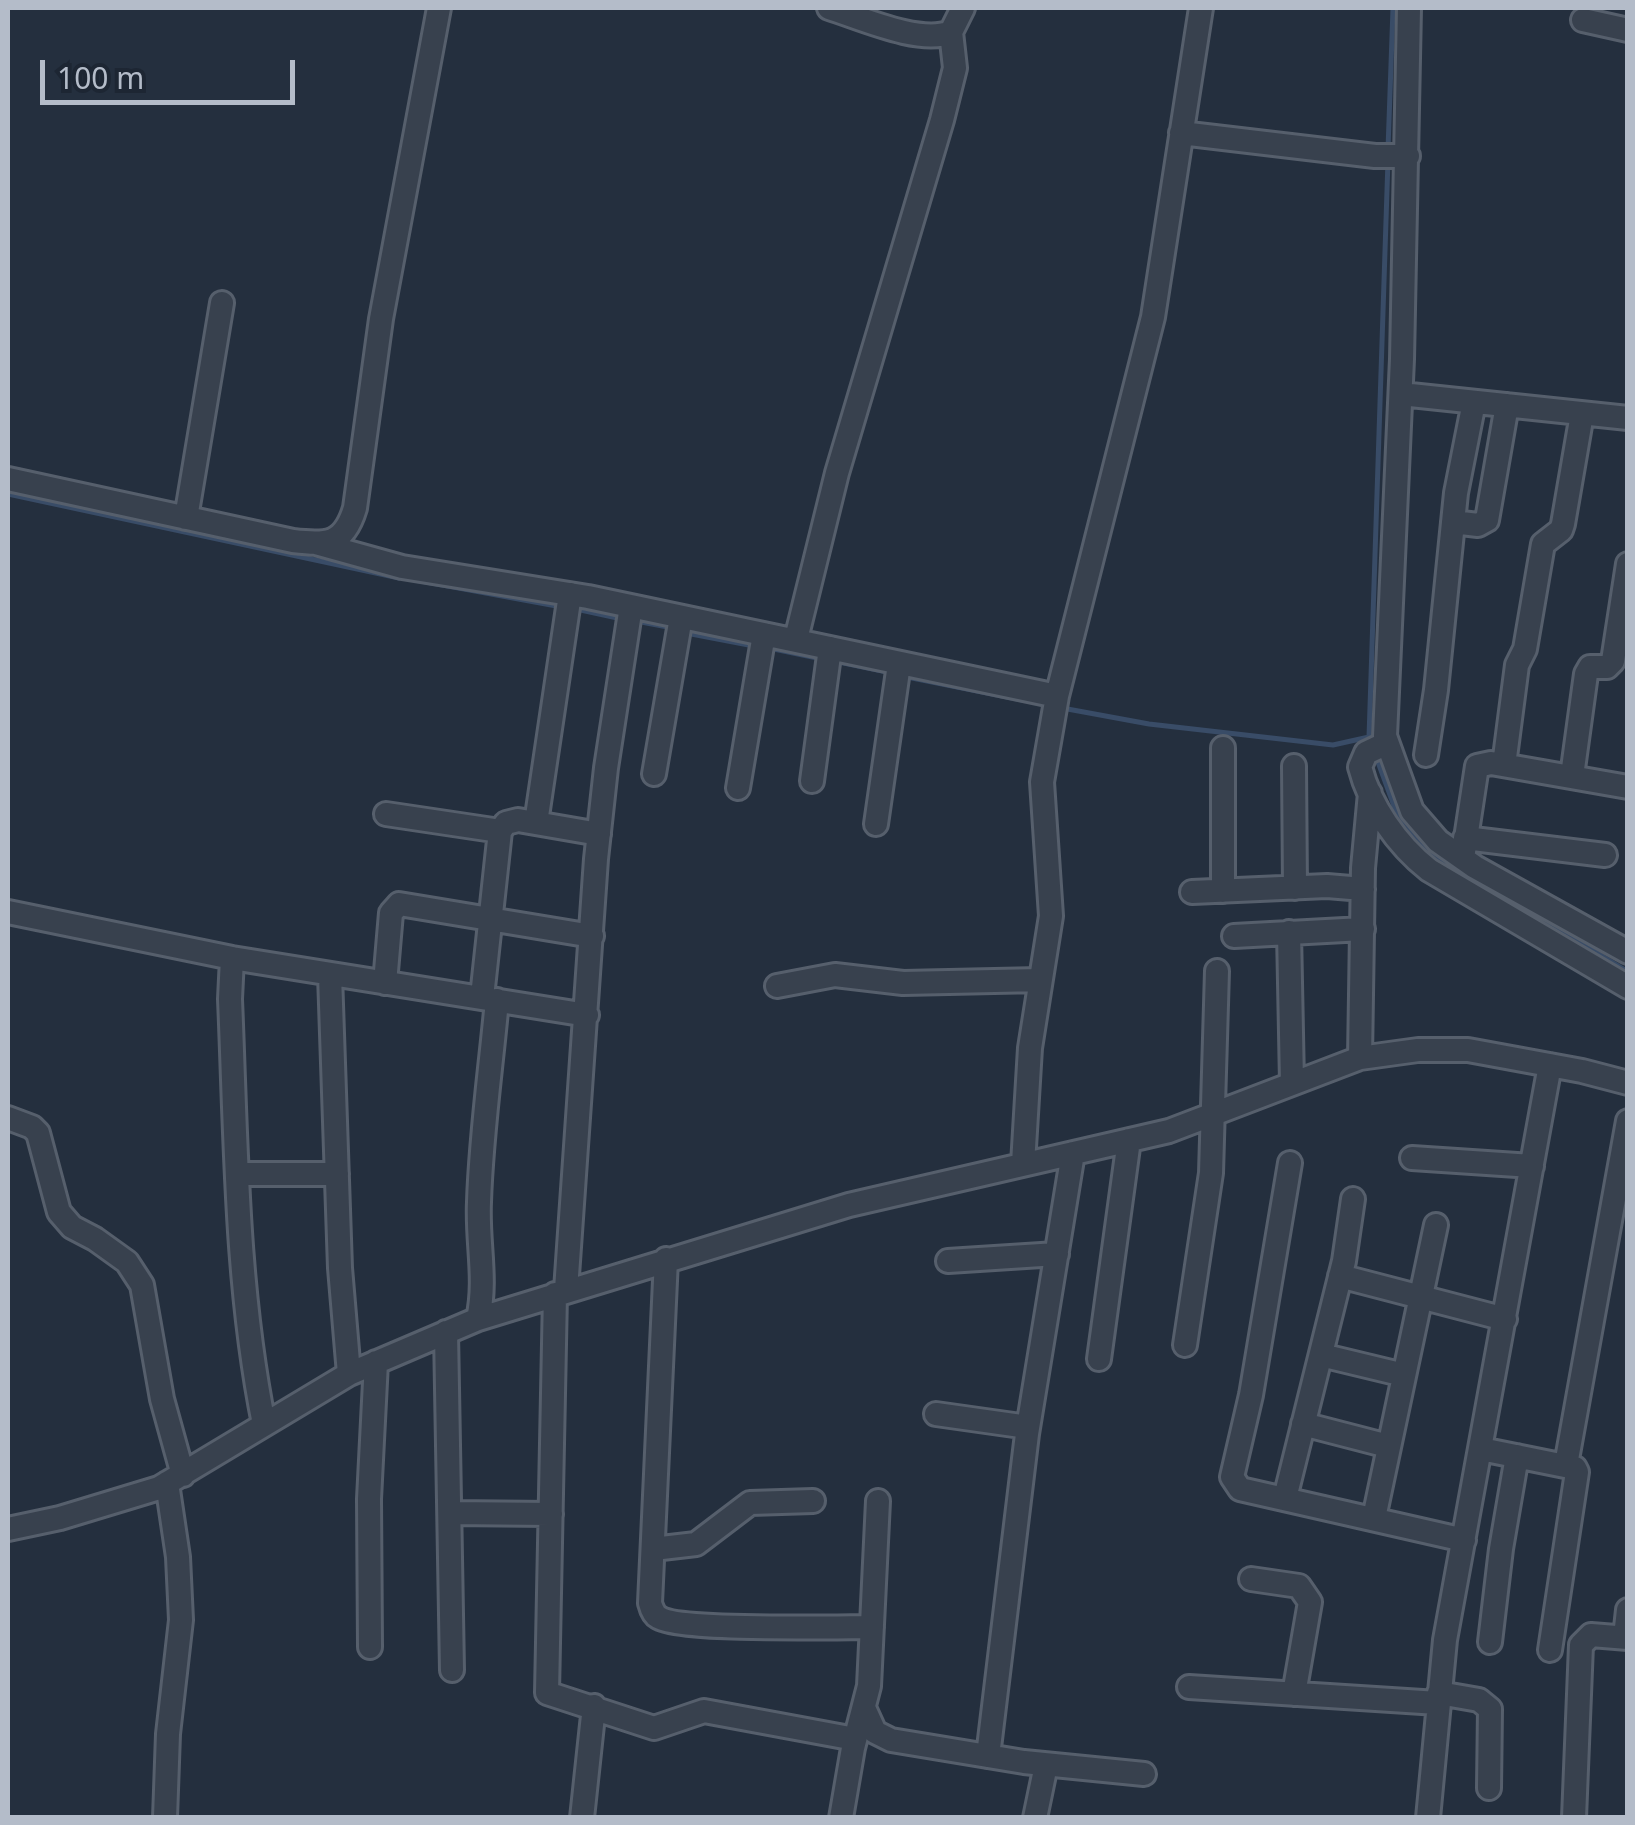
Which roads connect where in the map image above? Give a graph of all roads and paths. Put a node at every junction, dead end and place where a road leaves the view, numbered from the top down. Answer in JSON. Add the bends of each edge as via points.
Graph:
{"nodes":[{"id":1,"x":438,"y":8,"type":"edge"},
{"id":2,"x":829,"y":8,"type":"edge"},
{"id":3,"x":963,"y":8,"type":"edge"},
{"id":4,"x":1201,"y":8,"type":"edge"},
{"id":5,"x":1409,"y":8,"type":"edge"},
{"id":6,"x":1582,"y":20,"type":"dead end"},
{"id":7,"x":1628,"y":30,"type":"edge"},
{"id":8,"x":951,"y":32,"type":"junction"},
{"id":9,"x":1181,"y":133,"type":"junction"},
{"id":10,"x":1394,"y":156,"type":"junction"},
{"id":11,"x":222,"y":303,"type":"dead end"},
{"id":12,"x":1401,"y":394,"type":"junction"},
{"id":13,"x":1474,"y":402,"type":"junction"},
{"id":14,"x":1507,"y":406,"type":"junction"},
{"id":15,"x":1582,"y":414,"type":"junction"},
{"id":16,"x":1628,"y":418,"type":"edge"},
{"id":17,"x":8,"y":478,"type":"edge"},
{"id":18,"x":186,"y":518,"type":"junction"},
{"id":19,"x":1453,"y":522,"type":"junction"},
{"id":20,"x":320,"y":544,"type":"junction"},
{"id":21,"x":1628,"y":564,"type":"edge"},
{"id":22,"x":570,"y":594,"type":"junction"},
{"id":23,"x":631,"y":606,"type":"junction"},
{"id":24,"x":681,"y":616,"type":"junction"},
{"id":25,"x":764,"y":634,"type":"junction"},
{"id":26,"x":796,"y":640,"type":"junction"},
{"id":27,"x":830,"y":648,"type":"junction"},
{"id":28,"x":899,"y":664,"type":"junction"},
{"id":29,"x":1057,"y":696,"type":"junction"},
{"id":30,"x":1378,"y":747,"type":"junction"},
{"id":31,"x":1223,"y":748,"type":"dead end"},
{"id":32,"x":1426,"y":755,"type":"dead end"},
{"id":33,"x":1504,"y":765,"type":"junction"},
{"id":34,"x":1294,"y":766,"type":"dead end"},
{"id":35,"x":654,"y":774,"type":"dead end"},
{"id":36,"x":1572,"y":776,"type":"junction"},
{"id":37,"x":812,"y":781,"type":"dead end"},
{"id":38,"x":738,"y":788,"type":"dead end"},
{"id":39,"x":1628,"y":788,"type":"edge"},
{"id":40,"x":1370,"y":793,"type":"junction"},
{"id":41,"x":386,"y":814,"type":"dead end"},
{"id":42,"x":536,"y":823,"type":"junction"},
{"id":43,"x":876,"y":824,"type":"dead end"},
{"id":44,"x":500,"y":831,"type":"junction"},
{"id":45,"x":599,"y":834,"type":"junction"},
{"id":46,"x":1514,"y":843,"type":"junction"},
{"id":47,"x":1464,"y":848,"type":"junction"},
{"id":48,"x":1605,"y":855,"type":"dead end"},
{"id":49,"x":1507,"y":884,"type":"junction"},
{"id":50,"x":1295,"y":888,"type":"junction"},
{"id":51,"x":1363,"y":888,"type":"junction"},
{"id":52,"x":1223,"y":891,"type":"junction"},
{"id":53,"x":1192,"y":892,"type":"dead end"},
{"id":54,"x":8,"y":912,"type":"edge"},
{"id":55,"x":490,"y":922,"type":"junction"},
{"id":56,"x":1363,"y":929,"type":"junction"},
{"id":57,"x":1288,"y":932,"type":"junction"},
{"id":58,"x":592,"y":936,"type":"junction"},
{"id":59,"x":1234,"y":936,"type":"dead end"},
{"id":60,"x":1628,"y":952,"type":"edge"},
{"id":61,"x":232,"y":958,"type":"junction"},
{"id":62,"x":1217,"y":971,"type":"dead end"},
{"id":63,"x":330,"y":975,"type":"junction"},
{"id":64,"x":1040,"y":980,"type":"junction"},
{"id":65,"x":385,"y":983,"type":"junction"},
{"id":66,"x":777,"y":986,"type":"dead end"},
{"id":67,"x":1628,"y":987,"type":"edge"},
{"id":68,"x":490,"y":998,"type":"junction"},
{"id":69,"x":587,"y":1015,"type":"junction"},
{"id":70,"x":1360,"y":1058,"type":"junction"},
{"id":71,"x":1550,"y":1065,"type":"junction"},
{"id":72,"x":1292,"y":1083,"type":"junction"},
{"id":73,"x":1628,"y":1083,"type":"edge"},
{"id":74,"x":1214,"y":1114,"type":"junction"},
{"id":75,"x":8,"y":1118,"type":"edge"},
{"id":76,"x":1628,"y":1120,"type":"edge"},
{"id":77,"x":1129,"y":1140,"type":"junction"},
{"id":78,"x":1074,"y":1152,"type":"junction"},
{"id":79,"x":1412,"y":1158,"type":"dead end"},
{"id":80,"x":1290,"y":1163,"type":"dead end"},
{"id":81,"x":1023,"y":1164,"type":"junction"},
{"id":82,"x":1532,"y":1166,"type":"junction"},
{"id":83,"x":238,"y":1174,"type":"junction"},
{"id":84,"x":337,"y":1174,"type":"junction"},
{"id":85,"x":1354,"y":1199,"type":"dead end"},
{"id":86,"x":1436,"y":1225,"type":"dead end"},
{"id":87,"x":1058,"y":1254,"type":"junction"},
{"id":88,"x":666,"y":1259,"type":"junction"},
{"id":89,"x":948,"y":1261,"type":"dead end"},
{"id":90,"x":1340,"y":1276,"type":"junction"},
{"id":91,"x":561,"y":1292,"type":"junction"},
{"id":92,"x":1420,"y":1298,"type":"junction"},
{"id":93,"x":478,"y":1319,"type":"junction"},
{"id":94,"x":1505,"y":1319,"type":"junction"},
{"id":95,"x":446,"y":1332,"type":"junction"},
{"id":96,"x":1185,"y":1345,"type":"dead end"},
{"id":97,"x":1321,"y":1355,"type":"junction"},
{"id":98,"x":1099,"y":1359,"type":"dead end"},
{"id":99,"x":376,"y":1362,"type":"junction"},
{"id":100,"x":349,"y":1374,"type":"junction"},
{"id":101,"x":1404,"y":1375,"type":"junction"},
{"id":102,"x":936,"y":1414,"type":"dead end"},
{"id":103,"x":264,"y":1424,"type":"junction"},
{"id":104,"x":1303,"y":1424,"type":"junction"},
{"id":105,"x":1028,"y":1427,"type":"junction"},
{"id":106,"x":1388,"y":1446,"type":"junction"},
{"id":107,"x":1481,"y":1449,"type":"junction"},
{"id":108,"x":1517,"y":1456,"type":"junction"},
{"id":109,"x":1566,"y":1465,"type":"junction"},
{"id":110,"x":175,"y":1479,"type":"junction"},
{"id":111,"x":1286,"y":1498,"type":"junction"},
{"id":112,"x":813,"y":1501,"type":"dead end"},
{"id":113,"x":878,"y":1501,"type":"dead end"},
{"id":114,"x":450,"y":1513,"type":"junction"},
{"id":115,"x":551,"y":1514,"type":"junction"},
{"id":116,"x":1374,"y":1518,"type":"junction"},
{"id":117,"x":8,"y":1529,"type":"edge"},
{"id":118,"x":1464,"y":1540,"type":"junction"},
{"id":119,"x":653,"y":1550,"type":"junction"},
{"id":120,"x":1252,"y":1579,"type":"dead end"},
{"id":121,"x":1628,"y":1610,"type":"edge"},
{"id":122,"x":872,"y":1627,"type":"junction"},
{"id":123,"x":1626,"y":1638,"type":"edge"},
{"id":124,"x":1490,"y":1642,"type":"dead end"},
{"id":125,"x":370,"y":1647,"type":"dead end"},
{"id":126,"x":1550,"y":1650,"type":"dead end"},
{"id":127,"x":452,"y":1670,"type":"dead end"},
{"id":128,"x":1189,"y":1687,"type":"dead end"},
{"id":129,"x":1294,"y":1694,"type":"junction"},
{"id":130,"x":1439,"y":1698,"type":"junction"},
{"id":131,"x":594,"y":1706,"type":"junction"},
{"id":132,"x":865,"y":1710,"type":"junction"},
{"id":133,"x":856,"y":1739,"type":"junction"},
{"id":134,"x":988,"y":1756,"type":"junction"},
{"id":135,"x":1046,"y":1765,"type":"junction"},
{"id":136,"x":1144,"y":1774,"type":"dead end"},
{"id":137,"x":1490,"y":1788,"type":"dead end"},
{"id":138,"x":165,"y":1818,"type":"edge"},
{"id":139,"x":582,"y":1818,"type":"edge"},
{"id":140,"x":841,"y":1818,"type":"edge"},
{"id":141,"x":1035,"y":1818,"type":"edge"},
{"id":142,"x":1428,"y":1818,"type":"edge"},
{"id":143,"x":1574,"y":1818,"type":"edge"}],
"edges":[{"from":1,"to":20,"type":"street","via":[[381,320],[355,508],[342,535]]},
{"from":2,"to":8,"type":"street","via":[[927,36]]},
{"from":3,"to":8,"type":"street"},
{"from":4,"to":9,"type":"street"},
{"from":5,"to":10,"type":"street"},
{"from":6,"to":7,"type":"street"},
{"from":8,"to":26,"type":"street","via":[[954,68],[942,120],[837,473]]},
{"from":9,"to":10,"type":"street"},
{"from":9,"to":29,"type":"street","via":[[1153,317]]},
{"from":10,"to":12,"type":"street"},
{"from":11,"to":18,"type":"street"},
{"from":12,"to":13,"type":"street"},
{"from":12,"to":30,"type":"street"},
{"from":13,"to":14,"type":"street"},
{"from":13,"to":19,"type":"street"},
{"from":14,"to":15,"type":"street"},
{"from":14,"to":19,"type":"street","via":[[1487,520]]},
{"from":15,"to":16,"type":"street"},
{"from":15,"to":33,"type":"street","via":[[1562,524],[1543,544]]},
{"from":17,"to":18,"type":"street"},
{"from":18,"to":20,"type":"street"},
{"from":19,"to":32,"type":"street"},
{"from":20,"to":22,"type":"street","via":[[402,567]]},
{"from":21,"to":36,"type":"street","via":[[1613,661],[1587,669]]},
{"from":22,"to":23,"type":"street"},
{"from":22,"to":42,"type":"street"},
{"from":23,"to":24,"type":"street"},
{"from":23,"to":45,"type":"street"},
{"from":24,"to":25,"type":"street"},
{"from":24,"to":35,"type":"street"},
{"from":25,"to":26,"type":"street"},
{"from":25,"to":38,"type":"street"},
{"from":26,"to":27,"type":"street"},
{"from":27,"to":28,"type":"street"},
{"from":27,"to":37,"type":"street"},
{"from":28,"to":29,"type":"street"},
{"from":28,"to":43,"type":"street"},
{"from":29,"to":64,"type":"street","via":[[1041,798],[1051,916]]},
{"from":30,"to":40,"type":"street","via":[[1360,767]]},
{"from":30,"to":47,"type":"street","via":[[1417,820],[1438,841]]},
{"from":31,"to":52,"type":"street"},
{"from":33,"to":36,"type":"street"},
{"from":33,"to":47,"type":"street","via":[[1477,766]]},
{"from":34,"to":50,"type":"street"},
{"from":36,"to":39,"type":"street"},
{"from":40,"to":51,"type":"street"},
{"from":40,"to":67,"type":"street","via":[[1396,836],[1429,870]]},
{"from":41,"to":44,"type":"street"},
{"from":42,"to":44,"type":"street","via":[[511,820]]},
{"from":42,"to":45,"type":"street"},
{"from":44,"to":55,"type":"street"},
{"from":45,"to":58,"type":"street"},
{"from":46,"to":47,"type":"street"},
{"from":46,"to":48,"type":"street"},
{"from":46,"to":49,"type":"street"},
{"from":47,"to":49,"type":"street"},
{"from":49,"to":60,"type":"street"},
{"from":50,"to":51,"type":"street"},
{"from":50,"to":52,"type":"street"},
{"from":51,"to":56,"type":"street"},
{"from":52,"to":53,"type":"street"},
{"from":54,"to":61,"type":"street"},
{"from":55,"to":58,"type":"street"},
{"from":55,"to":65,"type":"street","via":[[399,904],[392,913]]},
{"from":55,"to":68,"type":"street"},
{"from":56,"to":57,"type":"street"},
{"from":56,"to":70,"type":"street"},
{"from":57,"to":59,"type":"street"},
{"from":57,"to":72,"type":"street"},
{"from":58,"to":69,"type":"street"},
{"from":61,"to":63,"type":"street"},
{"from":61,"to":83,"type":"street"},
{"from":62,"to":74,"type":"street"},
{"from":63,"to":65,"type":"street"},
{"from":63,"to":84,"type":"street"},
{"from":64,"to":66,"type":"street","via":[[902,983],[835,975]]},
{"from":64,"to":81,"type":"street"},
{"from":65,"to":68,"type":"street"},
{"from":68,"to":69,"type":"street"},
{"from":68,"to":93,"type":"street"},
{"from":69,"to":91,"type":"street"},
{"from":70,"to":71,"type":"street","via":[[1448,1048]]},
{"from":70,"to":72,"type":"street"},
{"from":71,"to":73,"type":"street"},
{"from":71,"to":82,"type":"street"},
{"from":72,"to":74,"type":"street"},
{"from":74,"to":77,"type":"street"},
{"from":74,"to":96,"type":"street"},
{"from":75,"to":110,"type":"street","via":[[38,1134],[60,1212],[72,1227],[126,1262],[142,1285]]},
{"from":76,"to":109,"type":"street"},
{"from":77,"to":78,"type":"street"},
{"from":77,"to":98,"type":"street"},
{"from":78,"to":81,"type":"street"},
{"from":78,"to":87,"type":"street"},
{"from":79,"to":82,"type":"street"},
{"from":80,"to":111,"type":"street","via":[[1232,1477],[1240,1489]]},
{"from":81,"to":88,"type":"street","via":[[849,1205]]},
{"from":82,"to":94,"type":"street"},
{"from":83,"to":84,"type":"street"},
{"from":83,"to":103,"type":"street"},
{"from":84,"to":100,"type":"street"},
{"from":85,"to":90,"type":"street"},
{"from":86,"to":92,"type":"street"},
{"from":87,"to":89,"type":"street"},
{"from":87,"to":105,"type":"street"},
{"from":88,"to":91,"type":"street"},
{"from":88,"to":119,"type":"street"},
{"from":90,"to":92,"type":"street"},
{"from":90,"to":97,"type":"street"},
{"from":91,"to":93,"type":"street"},
{"from":91,"to":115,"type":"street"},
{"from":92,"to":94,"type":"street"},
{"from":92,"to":101,"type":"street"},
{"from":93,"to":95,"type":"street"},
{"from":94,"to":107,"type":"street"},
{"from":95,"to":99,"type":"street"},
{"from":95,"to":114,"type":"street"},
{"from":97,"to":101,"type":"street"},
{"from":97,"to":104,"type":"street"},
{"from":99,"to":100,"type":"street"},
{"from":99,"to":125,"type":"street"},
{"from":100,"to":103,"type":"street"},
{"from":101,"to":106,"type":"street"},
{"from":102,"to":105,"type":"street"},
{"from":103,"to":110,"type":"street"},
{"from":104,"to":106,"type":"street"},
{"from":104,"to":111,"type":"street"},
{"from":105,"to":134,"type":"street"},
{"from":106,"to":116,"type":"street"},
{"from":107,"to":108,"type":"street"},
{"from":107,"to":118,"type":"street"},
{"from":108,"to":109,"type":"street"},
{"from":108,"to":124,"type":"street"},
{"from":109,"to":126,"type":"street","via":[[1577,1476]]},
{"from":110,"to":117,"type":"street","via":[[93,1509]]},
{"from":110,"to":138,"type":"street","via":[[181,1608]]},
{"from":111,"to":116,"type":"street"},
{"from":112,"to":119,"type":"street","via":[[750,1504],[696,1544]]},
{"from":113,"to":122,"type":"street"},
{"from":114,"to":115,"type":"street"},
{"from":114,"to":127,"type":"street"},
{"from":115,"to":131,"type":"street","via":[[545,1685],[554,1698]]},
{"from":116,"to":118,"type":"street"},
{"from":118,"to":130,"type":"street"},
{"from":119,"to":122,"type":"street","via":[[650,1603],[657,1617],[744,1627]]},
{"from":120,"to":129,"type":"street","via":[[1298,1586],[1310,1602]]},
{"from":121,"to":123,"type":"street"},
{"from":122,"to":132,"type":"street"},
{"from":123,"to":143,"type":"street","via":[[1592,1635],[1581,1646]]},
{"from":128,"to":129,"type":"street"},
{"from":129,"to":130,"type":"street"},
{"from":130,"to":137,"type":"street","via":[[1479,1700],[1490,1710]]},
{"from":130,"to":142,"type":"street"},
{"from":131,"to":133,"type":"street","via":[[654,1728],[704,1711]]},
{"from":131,"to":139,"type":"street"},
{"from":132,"to":133,"type":"street"},
{"from":132,"to":134,"type":"street","via":[[880,1736]]},
{"from":133,"to":140,"type":"street"},
{"from":134,"to":135,"type":"street"},
{"from":135,"to":136,"type":"street"},
{"from":135,"to":141,"type":"street"}]}
